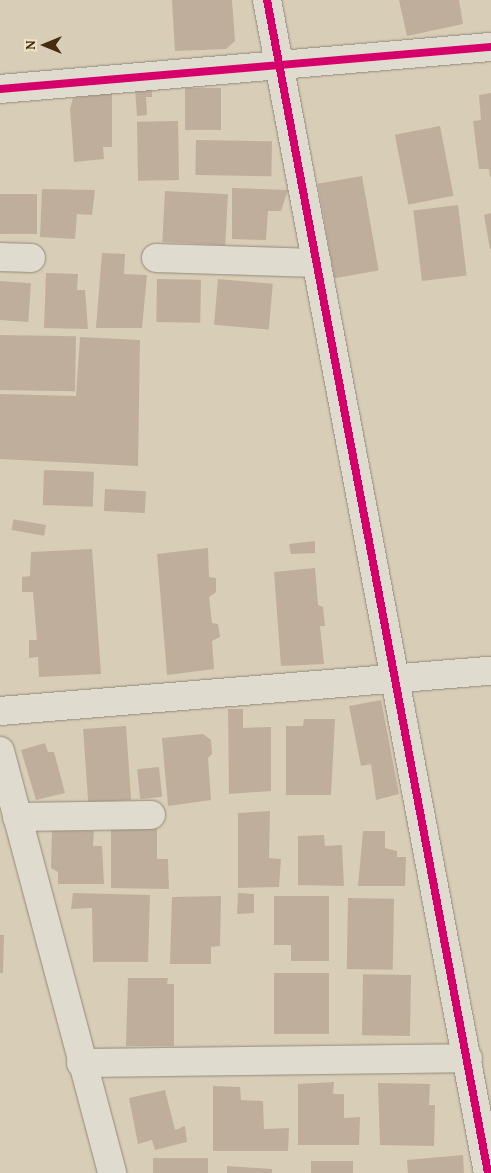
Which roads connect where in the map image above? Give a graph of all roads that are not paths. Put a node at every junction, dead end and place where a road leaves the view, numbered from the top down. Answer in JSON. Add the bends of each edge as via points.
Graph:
{"nodes":[{"id":1,"x":267,"y":0,"type":"edge"},
{"id":2,"x":491,"y":47,"type":"edge"},
{"id":3,"x":279,"y":65,"type":"junction"},
{"id":4,"x":0,"y":89,"type":"edge"},
{"id":5,"x":0,"y":257,"type":"edge"},
{"id":6,"x":30,"y":258,"type":"dead end"},
{"id":7,"x":156,"y":258,"type":"dead end"},
{"id":8,"x":317,"y":263,"type":"junction"},
{"id":9,"x":491,"y":671,"type":"edge"},
{"id":10,"x":394,"y":679,"type":"junction"},
{"id":11,"x":0,"y":711,"type":"edge"},
{"id":12,"x":0,"y":751,"type":"edge"},
{"id":13,"x":151,"y":815,"type":"dead end"},
{"id":14,"x":17,"y":817,"type":"junction"},
{"id":15,"x":468,"y":1058,"type":"junction"},
{"id":16,"x":81,"y":1063,"type":"junction"},
{"id":17,"x":112,"y":1173,"type":"edge"},
{"id":18,"x":488,"y":1173,"type":"edge"}],
"edges":[{"from":1,"to":3,"type":"street"},
{"from":2,"to":3,"type":"street"},
{"from":3,"to":4,"type":"street"},
{"from":3,"to":8,"type":"street"},
{"from":5,"to":6,"type":"street"},
{"from":7,"to":8,"type":"street"},
{"from":8,"to":10,"type":"street"},
{"from":9,"to":10,"type":"street"},
{"from":10,"to":11,"type":"street"},
{"from":10,"to":15,"type":"street"},
{"from":12,"to":14,"type":"street"},
{"from":13,"to":14,"type":"street"},
{"from":14,"to":16,"type":"street"},
{"from":15,"to":16,"type":"street"},
{"from":15,"to":18,"type":"street"},
{"from":16,"to":17,"type":"street"}]}
